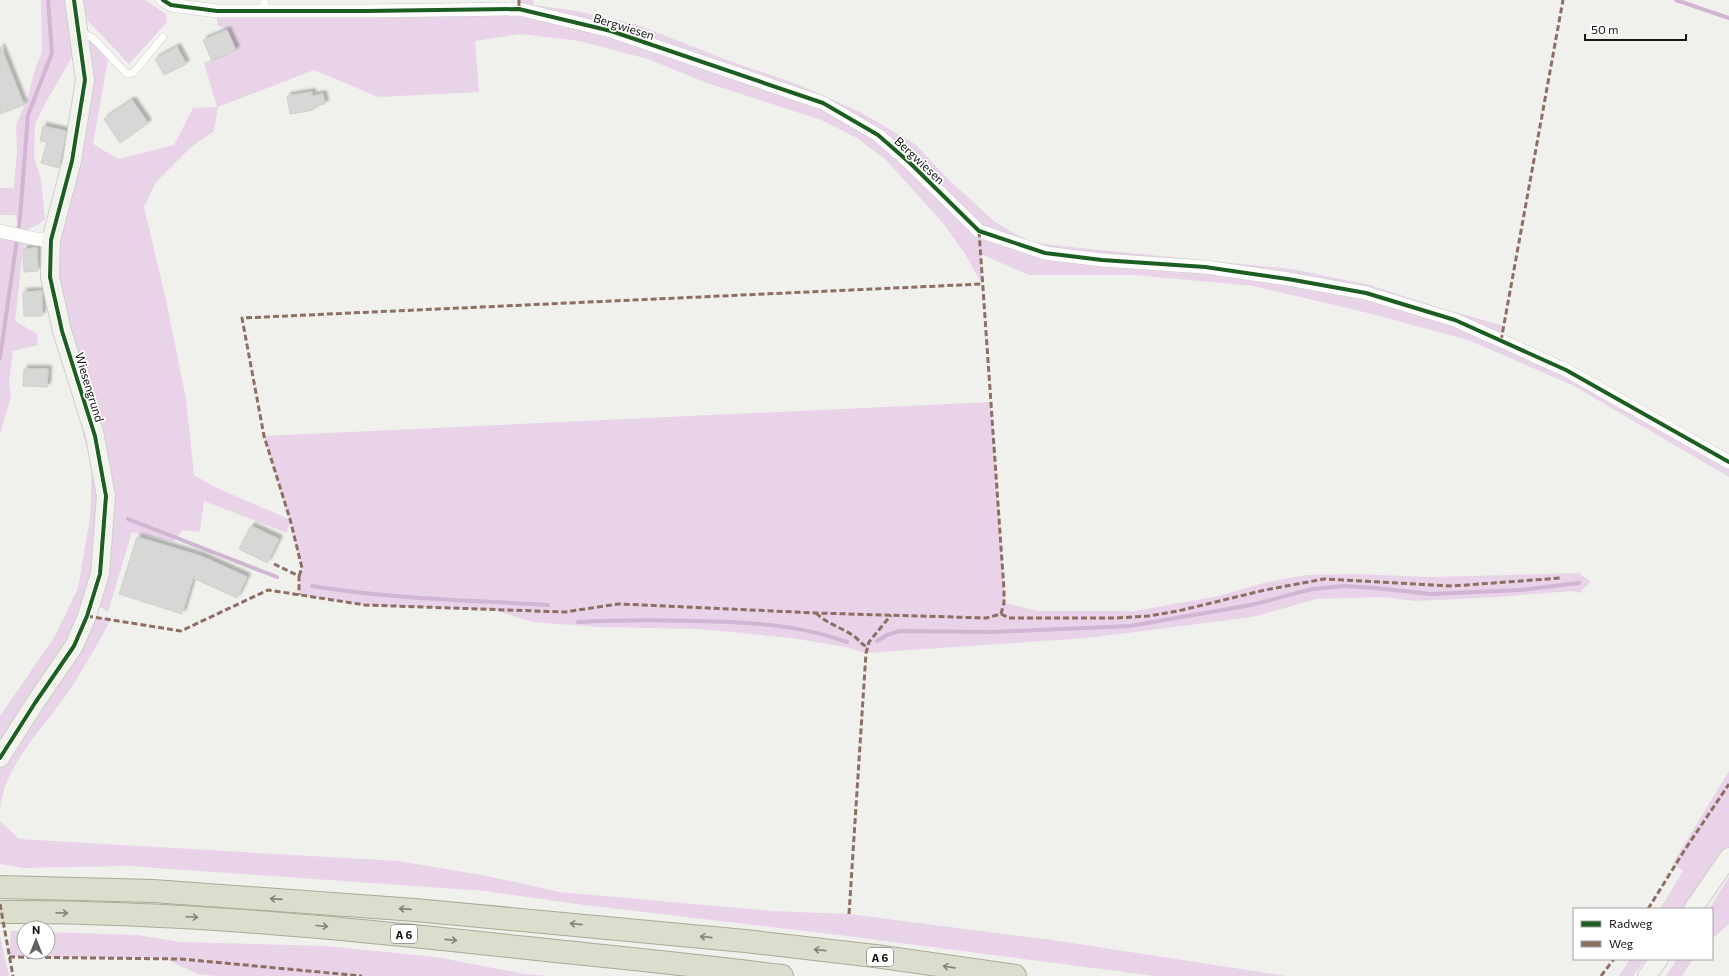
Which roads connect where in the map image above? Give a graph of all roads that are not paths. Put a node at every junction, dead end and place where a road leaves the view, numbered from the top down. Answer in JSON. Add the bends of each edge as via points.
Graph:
{"nodes":[{"id":1,"x":74,"y":0,"type":"edge"},
{"id":2,"x":163,"y":0,"type":"edge"},
{"id":3,"x":263,"y":5,"type":"edge"},
{"id":4,"x":78,"y":31,"type":"junction"},
{"id":5,"x":164,"y":37,"type":"dead end"},
{"id":6,"x":1,"y":231,"type":"edge"},
{"id":7,"x":44,"y":240,"type":"junction"},
{"id":8,"x":1729,"y":462,"type":"edge"},
{"id":9,"x":0,"y":758,"type":"edge"},
{"id":10,"x":1729,"y":857,"type":"edge"},
{"id":11,"x":0,"y":887,"type":"edge"},
{"id":12,"x":1694,"y":908,"type":"edge"},
{"id":13,"x":0,"y":912,"type":"edge"},
{"id":14,"x":1658,"y":960,"type":"edge"},
{"id":15,"x":782,"y":976,"type":"edge"},
{"id":16,"x":1015,"y":976,"type":"edge"},
{"id":17,"x":1647,"y":976,"type":"edge"}],
"edges":[{"from":1,"to":4,"type":"street","name":"Wiesengrund"},
{"from":2,"to":3,"type":"street","name":"Bergwiesen","via":[[171,5],[218,11]]},
{"from":3,"to":8,"type":"street","name":"Bergwiesen","via":[[519,9],[611,31],[822,103],[878,135],[979,231],[1044,253],[1204,267],[1288,279],[1366,294],[1455,320],[1566,370]]},
{"from":4,"to":5,"type":"lane","via":[[93,38],[127,74],[133,73]]},
{"from":4,"to":7,"type":"street","name":"Wiesengrund","via":[[85,80],[72,161]]},
{"from":6,"to":7,"type":"street"},
{"from":7,"to":9,"type":"street","name":"Wiesengrund","via":[[62,331],[95,436],[106,496],[100,574],[87,616],[74,646]]},
{"from":10,"to":12,"type":"street"},
{"from":16,"to":11,"type":"highway","number":"A 6","one_way":true,"via":[[829,951],[461,914],[153,891]]},
{"from":13,"to":15,"type":"highway","number":"A 6","one_way":true,"via":[[154,915],[279,922]]},
{"from":14,"to":17,"type":"street"}]}
